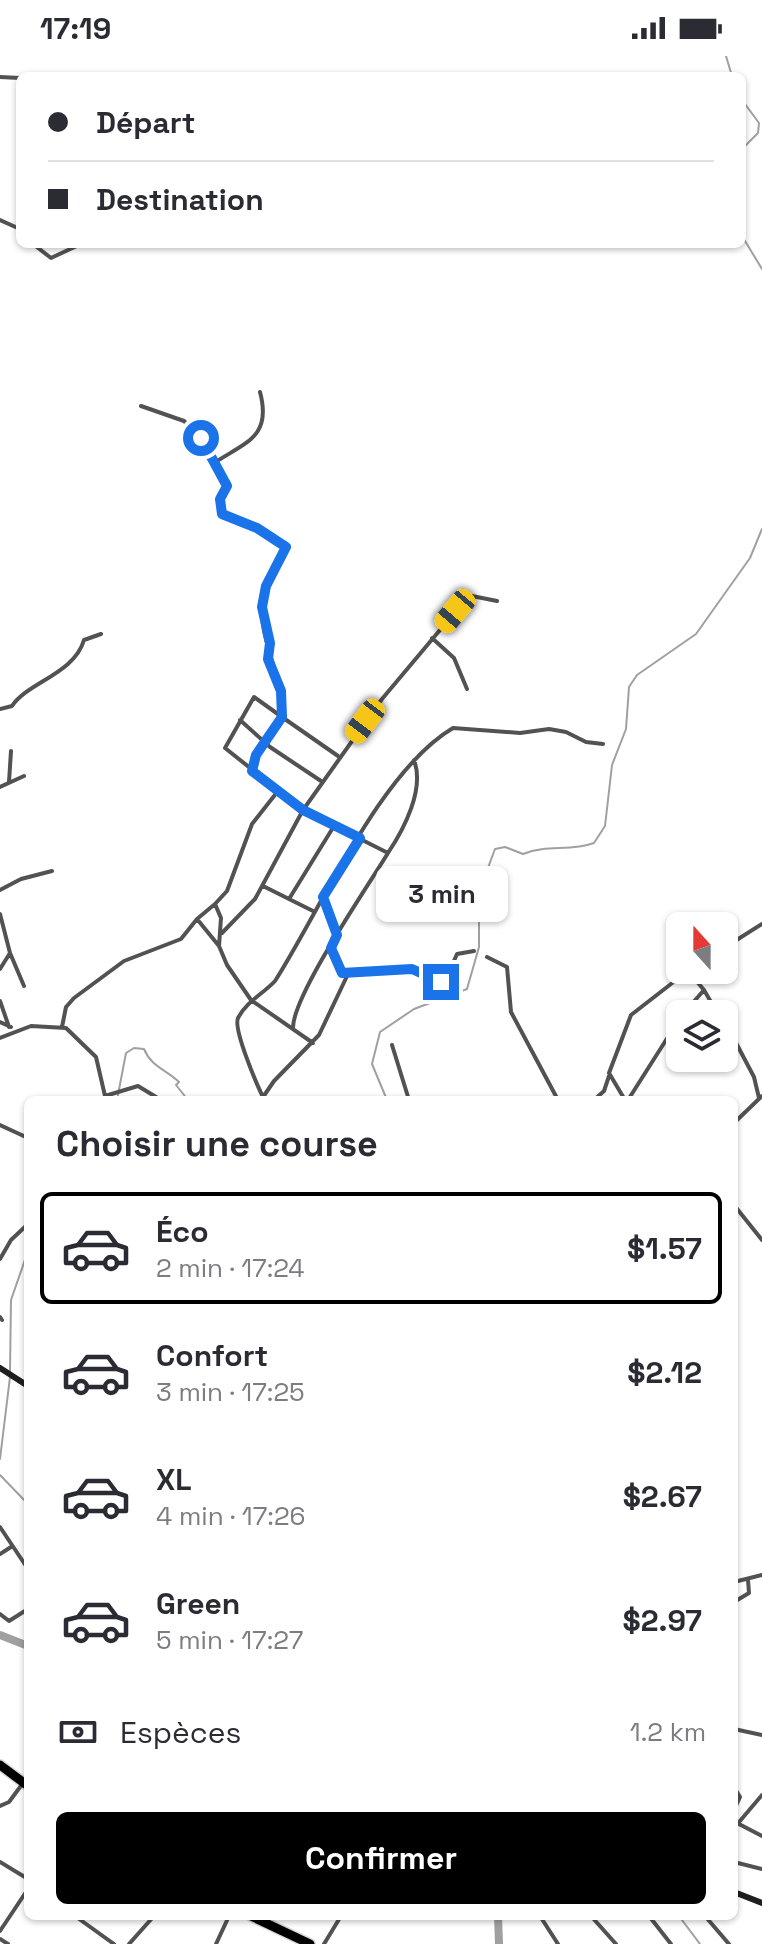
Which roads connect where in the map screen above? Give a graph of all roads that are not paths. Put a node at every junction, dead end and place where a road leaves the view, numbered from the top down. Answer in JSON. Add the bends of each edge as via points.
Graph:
{"nodes":[{"id":1,"x":38,"y":248,"type":"edge"},
{"id":2,"x":72,"y":248,"type":"edge"},
{"id":3,"x":260,"y":392,"type":"dead end"},
{"id":4,"x":141,"y":406,"type":"dead end"},
{"id":5,"x":214,"y":463,"type":"junction"},
{"id":6,"x":497,"y":601,"type":"dead end"},
{"id":7,"x":101,"y":634,"type":"dead end"},
{"id":8,"x":432,"y":638,"type":"junction"},
{"id":9,"x":467,"y":689,"type":"dead end"},
{"id":10,"x":0,"y":709,"type":"edge"},
{"id":11,"x":282,"y":717,"type":"junction"},
{"id":12,"x":240,"y":720,"type":"junction"},
{"id":13,"x":265,"y":741,"type":"junction"},
{"id":14,"x":603,"y":744,"type":"dead end"},
{"id":15,"x":11,"y":751,"type":"dead end"},
{"id":16,"x":338,"y":756,"type":"junction"},
{"id":17,"x":414,"y":760,"type":"junction"},
{"id":18,"x":252,"y":771,"type":"junction"},
{"id":19,"x":24,"y":776,"type":"dead end"},
{"id":20,"x":321,"y":781,"type":"junction"},
{"id":21,"x":9,"y":782,"type":"junction"},
{"id":22,"x":0,"y":787,"type":"edge"},
{"id":23,"x":278,"y":791,"type":"junction"},
{"id":24,"x":303,"y":810,"type":"junction"},
{"id":25,"x":335,"y":825,"type":"junction"},
{"id":26,"x":360,"y":838,"type":"junction"},
{"id":27,"x":388,"y":853,"type":"junction"},
{"id":28,"x":52,"y":871,"type":"dead end"},
{"id":29,"x":263,"y":886,"type":"junction"},
{"id":30,"x":0,"y":890,"type":"edge"},
{"id":31,"x":323,"y":897,"type":"junction"},
{"id":32,"x":289,"y":899,"type":"junction"},
{"id":33,"x":215,"y":904,"type":"junction"},
{"id":34,"x":313,"y":911,"type":"junction"},
{"id":35,"x":0,"y":914,"type":"edge"},
{"id":36,"x":197,"y":919,"type":"junction"},
{"id":37,"x":760,"y":927,"type":"edge"},
{"id":38,"x":222,"y":933,"type":"junction"},
{"id":39,"x":337,"y":935,"type":"junction"},
{"id":40,"x":738,"y":940,"type":"edge"},
{"id":41,"x":219,"y":946,"type":"junction"},
{"id":42,"x":331,"y":948,"type":"junction"},
{"id":43,"x":474,"y":951,"type":"dead end"},
{"id":44,"x":10,"y":953,"type":"junction"},
{"id":45,"x":487,"y":957,"type":"dead end"},
{"id":46,"x":0,"y":969,"type":"edge"},
{"id":47,"x":348,"y":974,"type":"junction"},
{"id":48,"x":670,"y":984,"type":"edge"},
{"id":49,"x":699,"y":984,"type":"edge"},
{"id":50,"x":24,"y":986,"type":"dead end"},
{"id":51,"x":704,"y":990,"type":"junction"},
{"id":52,"x":251,"y":1000,"type":"junction"},
{"id":53,"x":696,"y":1000,"type":"edge"},
{"id":54,"x":710,"y":1000,"type":"edge"},
{"id":55,"x":0,"y":1001,"type":"edge"},
{"id":56,"x":0,"y":1022,"type":"edge"},
{"id":57,"x":9,"y":1027,"type":"junction"},
{"id":58,"x":62,"y":1027,"type":"junction"},
{"id":59,"x":293,"y":1029,"type":"junction"},
{"id":60,"x":16,"y":1030,"type":"junction"},
{"id":61,"x":0,"y":1038,"type":"edge"},
{"id":62,"x":666,"y":1040,"type":"edge"},
{"id":63,"x":313,"y":1043,"type":"junction"},
{"id":64,"x":392,"y":1045,"type":"dead end"},
{"id":65,"x":738,"y":1047,"type":"edge"},
{"id":66,"x":609,"y":1073,"type":"junction"},
{"id":67,"x":105,"y":1096,"type":"edge"},
{"id":68,"x":105,"y":1096,"type":"edge"},
{"id":69,"x":154,"y":1096,"type":"edge"},
{"id":70,"x":261,"y":1096,"type":"edge"},
{"id":71,"x":264,"y":1096,"type":"edge"},
{"id":72,"x":408,"y":1096,"type":"edge"},
{"id":73,"x":556,"y":1096,"type":"edge"},
{"id":74,"x":598,"y":1096,"type":"edge"},
{"id":75,"x":623,"y":1096,"type":"edge"},
{"id":76,"x":629,"y":1096,"type":"edge"},
{"id":77,"x":761,"y":1097,"type":"edge"},
{"id":78,"x":738,"y":1119,"type":"edge"},
{"id":79,"x":0,"y":1125,"type":"edge"},
{"id":80,"x":24,"y":1136,"type":"edge"},
{"id":81,"x":738,"y":1210,"type":"edge"},
{"id":82,"x":24,"y":1228,"type":"edge"},
{"id":83,"x":762,"y":1240,"type":"edge"},
{"id":84,"x":10,"y":1242,"type":"junction"},
{"id":85,"x":0,"y":1243,"type":"edge"},
{"id":86,"x":0,"y":1259,"type":"edge"},
{"id":87,"x":2,"y":1370,"type":"edge"},
{"id":88,"x":24,"y":1384,"type":"edge"},
{"id":89,"x":0,"y":1527,"type":"edge"},
{"id":90,"x":11,"y":1547,"type":"junction"},
{"id":91,"x":0,"y":1554,"type":"edge"},
{"id":92,"x":24,"y":1564,"type":"edge"},
{"id":93,"x":762,"y":1575,"type":"edge"},
{"id":94,"x":748,"y":1580,"type":"junction"},
{"id":95,"x":738,"y":1581,"type":"edge"},
{"id":96,"x":738,"y":1600,"type":"edge"},
{"id":97,"x":24,"y":1612,"type":"edge"},
{"id":98,"x":0,"y":1614,"type":"edge"},
{"id":99,"x":738,"y":1730,"type":"edge"},
{"id":100,"x":762,"y":1735,"type":"edge"},
{"id":101,"x":0,"y":1765,"type":"edge"},
{"id":102,"x":24,"y":1783,"type":"edge"},
{"id":103,"x":24,"y":1786,"type":"edge"},
{"id":104,"x":762,"y":1795,"type":"edge"},
{"id":105,"x":0,"y":1806,"type":"edge"},
{"id":106,"x":738,"y":1813,"type":"edge"},
{"id":107,"x":741,"y":1816,"type":"junction"},
{"id":108,"x":738,"y":1821,"type":"edge"},
{"id":109,"x":738,"y":1827,"type":"edge"},
{"id":110,"x":762,"y":1836,"type":"edge"},
{"id":111,"x":0,"y":1862,"type":"edge"},
{"id":112,"x":738,"y":1863,"type":"edge"},
{"id":113,"x":762,"y":1869,"type":"edge"},
{"id":114,"x":24,"y":1877,"type":"edge"},
{"id":115,"x":738,"y":1894,"type":"edge"},
{"id":116,"x":24,"y":1895,"type":"edge"},
{"id":117,"x":762,"y":1903,"type":"edge"},
{"id":118,"x":81,"y":1920,"type":"edge"},
{"id":119,"x":149,"y":1920,"type":"edge"},
{"id":120,"x":227,"y":1920,"type":"edge"},
{"id":121,"x":259,"y":1920,"type":"edge"},
{"id":122,"x":339,"y":1920,"type":"edge"},
{"id":123,"x":543,"y":1920,"type":"edge"},
{"id":124,"x":595,"y":1920,"type":"edge"},
{"id":125,"x":652,"y":1920,"type":"edge"},
{"id":126,"x":708,"y":1920,"type":"edge"},
{"id":127,"x":0,"y":1931,"type":"edge"},
{"id":128,"x":0,"y":1939,"type":"edge"},
{"id":129,"x":8,"y":1944,"type":"edge"},
{"id":130,"x":114,"y":1944,"type":"edge"},
{"id":131,"x":129,"y":1944,"type":"edge"},
{"id":132,"x":216,"y":1944,"type":"edge"},
{"id":133,"x":310,"y":1944,"type":"edge"},
{"id":134,"x":324,"y":1944,"type":"edge"},
{"id":135,"x":558,"y":1944,"type":"edge"},
{"id":136,"x":616,"y":1944,"type":"edge"},
{"id":137,"x":671,"y":1944,"type":"edge"},
{"id":138,"x":729,"y":1944,"type":"edge"}],
"edges":[{"from":1,"to":2,"type":"street","via":[[51,258]]},
{"from":3,"to":5,"type":"street","via":[[264,415],[259,431]]},
{"from":4,"to":5,"type":"street","via":[[180,418],[198,434]]},
{"from":5,"to":11,"type":"street","via":[[227,486],[220,499],[222,514],[286,547],[266,586],[262,607]]},
{"from":6,"to":8,"type":"street","via":[[469,597]]},
{"from":7,"to":10,"type":"street","via":[[84,640],[57,674]]},
{"from":8,"to":9,"type":"street","via":[[454,658]]},
{"from":8,"to":16,"type":"street"},
{"from":11,"to":12,"type":"street","via":[[254,697]]},
{"from":11,"to":13,"type":"street"},
{"from":11,"to":16,"type":"street"},
{"from":12,"to":13,"type":"street"},
{"from":12,"to":18,"type":"street","via":[[224,746]]},
{"from":13,"to":18,"type":"street"},
{"from":13,"to":20,"type":"street"},
{"from":14,"to":17,"type":"street","via":[[549,729],[517,733],[453,728]]},
{"from":15,"to":21,"type":"street"},
{"from":16,"to":20,"type":"street"},
{"from":17,"to":26,"type":"street"},
{"from":17,"to":27,"type":"street","via":[[415,795]]},
{"from":18,"to":23,"type":"street"},
{"from":19,"to":21,"type":"street"},
{"from":20,"to":24,"type":"street"},
{"from":21,"to":22,"type":"street"},
{"from":23,"to":24,"type":"street"},
{"from":23,"to":33,"type":"street","via":[[252,824],[227,891]]},
{"from":24,"to":25,"type":"street"},
{"from":24,"to":29,"type":"street"},
{"from":25,"to":26,"type":"street"},
{"from":25,"to":32,"type":"street"},
{"from":26,"to":27,"type":"street"},
{"from":26,"to":31,"type":"street"},
{"from":27,"to":39,"type":"street"},
{"from":28,"to":30,"type":"street"},
{"from":29,"to":32,"type":"street"},
{"from":29,"to":38,"type":"street"},
{"from":31,"to":34,"type":"street"},
{"from":31,"to":39,"type":"street"},
{"from":32,"to":34,"type":"street"},
{"from":33,"to":36,"type":"street"},
{"from":33,"to":38,"type":"street"},
{"from":34,"to":52,"type":"street","via":[[300,944],[275,981]]},
{"from":35,"to":44,"type":"street"},
{"from":36,"to":41,"type":"street"},
{"from":36,"to":58,"type":"street","via":[[181,939],[124,961],[74,998]]},
{"from":37,"to":40,"type":"street"},
{"from":38,"to":41,"type":"street"},
{"from":39,"to":42,"type":"street"},
{"from":41,"to":52,"type":"street"},
{"from":42,"to":47,"type":"street","via":[[340,971]]},
{"from":42,"to":59,"type":"street","via":[[294,1012]]},
{"from":43,"to":47,"type":"street","via":[[457,954],[441,982],[412,969]]},
{"from":44,"to":46,"type":"street"},
{"from":44,"to":50,"type":"street"},
{"from":45,"to":73,"type":"street","via":[[507,967],[511,1012]]},
{"from":47,"to":63,"type":"street"},
{"from":48,"to":66,"type":"street","via":[[631,1015]]},
{"from":49,"to":51,"type":"street"},
{"from":51,"to":53,"type":"street"},
{"from":51,"to":54,"type":"street"},
{"from":52,"to":59,"type":"street"},
{"from":52,"to":70,"type":"street","via":[[236,1027]]},
{"from":55,"to":57,"type":"street"},
{"from":56,"to":57,"type":"street"},
{"from":57,"to":60,"type":"street"},
{"from":58,"to":60,"type":"street"},
{"from":58,"to":67,"type":"street","via":[[92,1051]]},
{"from":59,"to":63,"type":"street"},
{"from":60,"to":61,"type":"street"},
{"from":62,"to":76,"type":"street"},
{"from":63,"to":71,"type":"street"},
{"from":64,"to":72,"type":"street"},
{"from":65,"to":77,"type":"street"},
{"from":66,"to":74,"type":"street"},
{"from":66,"to":75,"type":"street"},
{"from":68,"to":69,"type":"street","via":[[138,1086]]},
{"from":77,"to":78,"type":"street"},
{"from":79,"to":80,"type":"street"},
{"from":81,"to":83,"type":"street"},
{"from":82,"to":84,"type":"street"},
{"from":84,"to":85,"type":"street"},
{"from":84,"to":86,"type":"street"},
{"from":87,"to":88,"type":"main road"},
{"from":89,"to":90,"type":"street"},
{"from":90,"to":91,"type":"street"},
{"from":90,"to":92,"type":"street"},
{"from":93,"to":94,"type":"street"},
{"from":94,"to":95,"type":"street"},
{"from":94,"to":96,"type":"street","via":[[749,1593]]},
{"from":97,"to":98,"type":"street","via":[[9,1621]]},
{"from":99,"to":100,"type":"street"},
{"from":101,"to":102,"type":"highway"},
{"from":103,"to":105,"type":"street"},
{"from":104,"to":107,"type":"street"},
{"from":106,"to":107,"type":"street"},
{"from":107,"to":108,"type":"street"},
{"from":109,"to":110,"type":"street"},
{"from":111,"to":114,"type":"street"},
{"from":112,"to":113,"type":"street"},
{"from":115,"to":117,"type":"main road"},
{"from":116,"to":127,"type":"street"},
{"from":118,"to":130,"type":"street"},
{"from":119,"to":131,"type":"street"},
{"from":120,"to":132,"type":"street"},
{"from":121,"to":133,"type":"highway"},
{"from":122,"to":134,"type":"street"},
{"from":123,"to":135,"type":"street"},
{"from":124,"to":136,"type":"street"},
{"from":125,"to":137,"type":"street"},
{"from":126,"to":138,"type":"street"},
{"from":128,"to":129,"type":"street"}]}
